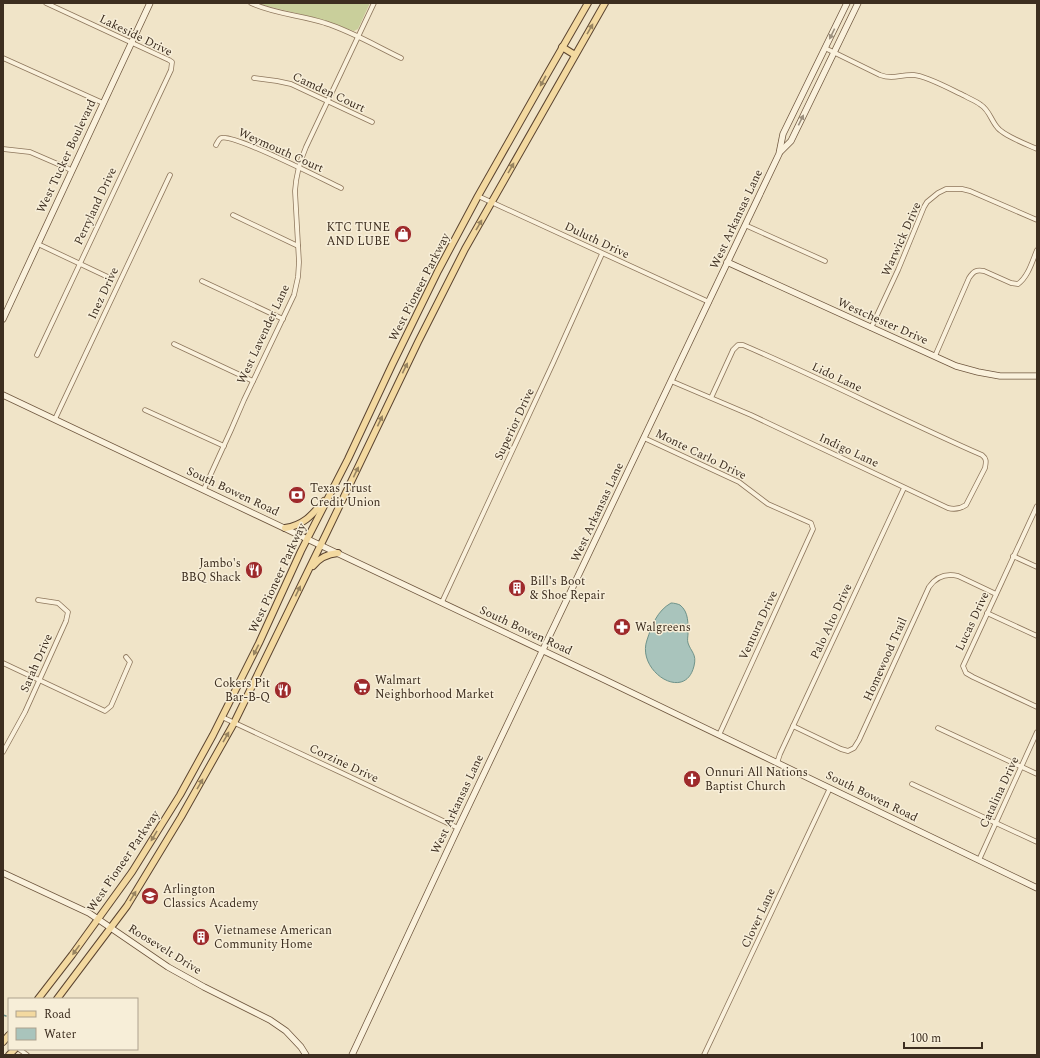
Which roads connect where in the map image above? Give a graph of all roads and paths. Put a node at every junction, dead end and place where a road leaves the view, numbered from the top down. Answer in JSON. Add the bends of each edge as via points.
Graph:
{"nodes":[{"id":1,"x":46,"y":3,"type":"edge"},
{"id":2,"x":150,"y":3,"type":"edge"},
{"id":3,"x":251,"y":3,"type":"edge"},
{"id":4,"x":374,"y":3,"type":"edge"},
{"id":5,"x":588,"y":3,"type":"edge"},
{"id":6,"x":605,"y":3,"type":"edge"},
{"id":7,"x":847,"y":3,"type":"edge"},
{"id":8,"x":858,"y":3,"type":"edge"},
{"id":9,"x":358,"y":37,"type":"junction"},
{"id":10,"x":132,"y":43,"type":"junction"},
{"id":11,"x":562,"y":47,"type":"junction"},
{"id":12,"x":825,"y":48,"type":"junction"},
{"id":13,"x":834,"y":52,"type":"junction"},
{"id":14,"x":575,"y":55,"type":"junction"},
{"id":15,"x":3,"y":58,"type":"edge"},
{"id":16,"x":401,"y":58,"type":"dead end"},
{"id":17,"x":172,"y":66,"type":"joint"},
{"id":18,"x":254,"y":78,"type":"dead end"},
{"id":19,"x":328,"y":102,"type":"junction"},
{"id":20,"x":103,"y":103,"type":"junction"},
{"id":21,"x":372,"y":122,"type":"dead end"},
{"id":22,"x":216,"y":145,"type":"dead end"},
{"id":23,"x":3,"y":149,"type":"edge"},
{"id":24,"x":1037,"y":149,"type":"edge"},
{"id":25,"x":780,"y":152,"type":"junction"},
{"id":26,"x":298,"y":167,"type":"junction"},
{"id":27,"x":72,"y":171,"type":"junction"},
{"id":28,"x":170,"y":175,"type":"dead end"},
{"id":29,"x":341,"y":188,"type":"dead end"},
{"id":30,"x":478,"y":196,"type":"junction"},
{"id":31,"x":492,"y":202,"type":"junction"},
{"id":32,"x":233,"y":215,"type":"dead end"},
{"id":33,"x":1037,"y":220,"type":"edge"},
{"id":34,"x":745,"y":225,"type":"junction"},
{"id":35,"x":38,"y":244,"type":"junction"},
{"id":36,"x":298,"y":246,"type":"junction"},
{"id":37,"x":1037,"y":250,"type":"edge"},
{"id":38,"x":602,"y":254,"type":"junction"},
{"id":39,"x":825,"y":261,"type":"dead end"},
{"id":40,"x":727,"y":262,"type":"junction"},
{"id":41,"x":79,"y":264,"type":"junction"},
{"id":42,"x":110,"y":278,"type":"dead end"},
{"id":43,"x":202,"y":281,"type":"dead end"},
{"id":44,"x":708,"y":302,"type":"junction"},
{"id":45,"x":3,"y":319,"type":"edge"},
{"id":46,"x":283,"y":319,"type":"junction"},
{"id":47,"x":871,"y":328,"type":"junction"},
{"id":48,"x":174,"y":344,"type":"dead end"},
{"id":49,"x":36,"y":355,"type":"dead end"},
{"id":50,"x":935,"y":356,"type":"junction"},
{"id":51,"x":1037,"y":376,"type":"edge"},
{"id":52,"x":253,"y":381,"type":"junction"},
{"id":53,"x":671,"y":381,"type":"junction"},
{"id":54,"x":3,"y":395,"type":"edge"},
{"id":55,"x":378,"y":395,"type":"junction"},
{"id":56,"x":711,"y":398,"type":"junction"},
{"id":57,"x":388,"y":403,"type":"junction"},
{"id":58,"x":145,"y":410,"type":"dead end"},
{"id":59,"x":55,"y":419,"type":"junction"},
{"id":60,"x":644,"y":438,"type":"junction"},
{"id":61,"x":224,"y":446,"type":"junction"},
{"id":62,"x":982,"y":455,"type":"joint"},
{"id":63,"x":904,"y":488,"type":"junction"},
{"id":64,"x":204,"y":489,"type":"junction"},
{"id":65,"x":329,"y":496,"type":"junction"},
{"id":66,"x":1037,"y":506,"type":"edge"},
{"id":67,"x":811,"y":523,"type":"joint"},
{"id":68,"x":285,"y":528,"type":"junction"},
{"id":69,"x":307,"y":538,"type":"junction"},
{"id":70,"x":321,"y":545,"type":"junction"},
{"id":71,"x":338,"y":553,"type":"junction"},
{"id":72,"x":1013,"y":556,"type":"junction"},
{"id":73,"x":1037,"y":567,"type":"edge"},
{"id":74,"x":307,"y":573,"type":"junction"},
{"id":75,"x":996,"y":594,"type":"junction"},
{"id":76,"x":38,"y":600,"type":"dead end"},
{"id":77,"x":442,"y":602,"type":"junction"},
{"id":78,"x":987,"y":613,"type":"junction"},
{"id":79,"x":1037,"y":636,"type":"edge"},
{"id":80,"x":543,"y":650,"type":"junction"},
{"id":81,"x":126,"y":657,"type":"dead end"},
{"id":82,"x":3,"y":663,"type":"edge"},
{"id":83,"x":39,"y":680,"type":"junction"},
{"id":84,"x":1037,"y":707,"type":"edge"},
{"id":85,"x":222,"y":717,"type":"junction"},
{"id":86,"x":234,"y":723,"type":"junction"},
{"id":87,"x":793,"y":726,"type":"junction"},
{"id":88,"x":938,"y":728,"type":"dead end"},
{"id":89,"x":1037,"y":732,"type":"edge"},
{"id":90,"x":719,"y":735,"type":"junction"},
{"id":91,"x":3,"y":752,"type":"edge"},
{"id":92,"x":777,"y":763,"type":"junction"},
{"id":93,"x":1021,"y":767,"type":"junction"},
{"id":94,"x":1037,"y":774,"type":"edge"},
{"id":95,"x":912,"y":784,"type":"dead end"},
{"id":96,"x":830,"y":788,"type":"junction"},
{"id":97,"x":996,"y":823,"type":"junction"},
{"id":98,"x":458,"y":828,"type":"junction"},
{"id":99,"x":1037,"y":842,"type":"edge"},
{"id":100,"x":979,"y":860,"type":"junction"},
{"id":101,"x":3,"y":873,"type":"edge"},
{"id":102,"x":1037,"y":888,"type":"edge"},
{"id":103,"x":99,"y":919,"type":"junction"},
{"id":104,"x":111,"y":928,"type":"junction"},
{"id":105,"x":39,"y":998,"type":"edge"},
{"id":106,"x":58,"y":998,"type":"edge"},
{"id":107,"x":306,"y":1055,"type":"edge"},
{"id":108,"x":352,"y":1055,"type":"edge"},
{"id":109,"x":704,"y":1055,"type":"edge"}],
"edges":[{"from":1,"to":10,"type":"street","name":"Lakeside Drive"},
{"from":2,"to":10,"type":"main road","name":"West Tucker Boulevard"},
{"from":3,"to":9,"type":"street","via":[[324,22]]},
{"from":4,"to":9,"type":"street","name":"West Lavender Lane"},
{"from":5,"to":11,"type":"main road","name":"West Pioneer Parkway"},
{"from":14,"to":6,"type":"main road","name":"West Pioneer Parkway","one_way":true},
{"from":7,"to":12,"type":"main road","name":"West Arkansas Lane","one_way":true},
{"from":8,"to":13,"type":"main road","name":"West Arkansas Lane"},
{"from":9,"to":16,"type":"street"},
{"from":9,"to":19,"type":"street","name":"West Lavender Lane"},
{"from":10,"to":17,"type":"street","name":"Lakeside Drive","via":[[169,60]]},
{"from":10,"to":20,"type":"main road","name":"West Tucker Boulevard"},
{"from":11,"to":14,"type":"main road"},
{"from":11,"to":30,"type":"main road","name":"West Pioneer Parkway","one_way":true},
{"from":12,"to":13,"type":"street"},
{"from":12,"to":25,"type":"main road","name":"West Arkansas Lane","via":[[784,134]]},
{"from":13,"to":24,"type":"street","via":[[887,78],[917,75],[945,87],[982,105],[1003,133]]},
{"from":25,"to":13,"type":"main road","name":"West Arkansas Lane","one_way":true,"via":[[791,141]]},
{"from":31,"to":14,"type":"main road","name":"West Pioneer Parkway","one_way":true},
{"from":15,"to":20,"type":"street"},
{"from":17,"to":41,"type":"street","name":"Perryland Drive"},
{"from":18,"to":19,"type":"street","name":"Camden Court","via":[[291,84]]},
{"from":19,"to":21,"type":"street","name":"Camden Court"},
{"from":19,"to":26,"type":"street","name":"West Lavender Lane"},
{"from":20,"to":27,"type":"main road","name":"West Tucker Boulevard"},
{"from":22,"to":26,"type":"street","name":"Weymouth Court","via":[[220,138],[230,139]]},
{"from":23,"to":27,"type":"street","via":[[30,152]]},
{"from":25,"to":34,"type":"main road","name":"West Arkansas Lane"},
{"from":26,"to":29,"type":"street","name":"Weymouth Court"},
{"from":26,"to":36,"type":"street","name":"West Lavender Lane","via":[[295,191]]},
{"from":27,"to":35,"type":"main road","name":"West Tucker Boulevard"},
{"from":28,"to":59,"type":"street","name":"Inez Drive"},
{"from":30,"to":31,"type":"street","name":"Duluth Drive"},
{"from":30,"to":55,"type":"main road","name":"West Pioneer Parkway","via":[[436,275]]},
{"from":31,"to":38,"type":"street","name":"Duluth Drive"},
{"from":57,"to":31,"type":"main road","name":"West Pioneer Parkway","one_way":true,"via":[[462,255]]},
{"from":32,"to":36,"type":"street"},
{"from":33,"to":47,"type":"street","name":"Warwick Drive","via":[[962,188],[946,189],[932,196],[924,207]]},
{"from":34,"to":39,"type":"street"},
{"from":34,"to":40,"type":"main road","name":"West Arkansas Lane"},
{"from":35,"to":41,"type":"street"},
{"from":35,"to":45,"type":"main road","name":"West Tucker Boulevard"},
{"from":36,"to":46,"type":"street","name":"West Lavender Lane","via":[[297,286]]},
{"from":37,"to":50,"type":"street","via":[[1025,277],[1018,284],[984,271],[973,272]]},
{"from":38,"to":44,"type":"street","name":"Duluth Drive"},
{"from":38,"to":77,"type":"street","name":"Superior Drive"},
{"from":40,"to":44,"type":"main road","name":"West Arkansas Lane"},
{"from":40,"to":47,"type":"main road","name":"Westchester Drive"},
{"from":41,"to":42,"type":"street"},
{"from":41,"to":49,"type":"street","name":"Perryland Drive"},
{"from":43,"to":46,"type":"street"},
{"from":44,"to":53,"type":"main road","name":"West Arkansas Lane"},
{"from":46,"to":52,"type":"street","name":"West Lavender Lane"},
{"from":47,"to":50,"type":"main road","name":"Westchester Drive"},
{"from":48,"to":52,"type":"street"},
{"from":50,"to":51,"type":"main road","name":"Westchester Drive","via":[[956,366],[978,372],[1000,376]]},
{"from":52,"to":61,"type":"street","name":"West Lavender Lane"},
{"from":53,"to":56,"type":"street","name":"Indigo Lane"},
{"from":53,"to":60,"type":"main road","name":"West Arkansas Lane"},
{"from":54,"to":59,"type":"main road","name":"South Bowen Road"},
{"from":55,"to":57,"type":"main road"},
{"from":55,"to":65,"type":"main road","name":"West Pioneer Parkway"},
{"from":56,"to":62,"type":"street","name":"Lido Lane","via":[[733,350],[738,345],[743,345]]},
{"from":56,"to":63,"type":"street","name":"Indigo Lane"},
{"from":70,"to":57,"type":"main road","name":"West Pioneer Parkway","one_way":true},
{"from":58,"to":61,"type":"street"},
{"from":59,"to":64,"type":"main road","name":"South Bowen Road"},
{"from":60,"to":67,"type":"street","name":"Monte Carlo Drive","via":[[739,482],[768,504]]},
{"from":60,"to":80,"type":"main road","name":"West Arkansas Lane"},
{"from":61,"to":64,"type":"street","name":"West Lavender Lane"},
{"from":62,"to":63,"type":"street","name":"Indigo Lane","via":[[986,461],[985,468],[966,505],[961,508],[948,508]]},
{"from":63,"to":87,"type":"street","name":"Palo Alto Drive"},
{"from":64,"to":68,"type":"main road","name":"South Bowen Road"},
{"from":65,"to":68,"type":"main road","via":[[304,521]]},
{"from":65,"to":69,"type":"main road","name":"West Pioneer Parkway"},
{"from":66,"to":72,"type":"street","name":"Lucas Drive"},
{"from":67,"to":90,"type":"street","name":"Ventura Drive","via":[[813,529],[810,537]]},
{"from":68,"to":69,"type":"main road","name":"South Bowen Road"},
{"from":69,"to":70,"type":"main road","name":"South Bowen Road"},
{"from":69,"to":85,"type":"main road","name":"West Pioneer Parkway","one_way":true},
{"from":70,"to":71,"type":"main road","name":"South Bowen Road"},
{"from":70,"to":74,"type":"main road","name":"West Pioneer Parkway"},
{"from":71,"to":74,"type":"main road","via":[[332,553],[316,562]]},
{"from":71,"to":77,"type":"main road","name":"South Bowen Road"},
{"from":72,"to":73,"type":"street"},
{"from":72,"to":75,"type":"street","name":"Lucas Drive"},
{"from":86,"to":74,"type":"main road","name":"West Pioneer Parkway","one_way":true},
{"from":75,"to":78,"type":"street","name":"Lucas Drive"},
{"from":75,"to":87,"type":"street","name":"Homewood Trail","via":[[949,574],[934,581],[854,748],[848,751],[841,749]]},
{"from":76,"to":83,"type":"street","name":"Sarah Drive","via":[[58,603],[68,612]]},
{"from":77,"to":80,"type":"main road","name":"South Bowen Road"},
{"from":78,"to":79,"type":"street"},
{"from":78,"to":84,"type":"street","name":"Lucas Drive","via":[[966,658],[964,670],[973,677]]},
{"from":80,"to":90,"type":"main road","name":"South Bowen Road"},
{"from":80,"to":98,"type":"main road","name":"West Arkansas Lane"},
{"from":81,"to":83,"type":"street","via":[[130,662],[111,706],[105,711]]},
{"from":82,"to":83,"type":"street"},
{"from":83,"to":91,"type":"street","name":"Sarah Drive"},
{"from":85,"to":86,"type":"street","name":"Corzine Drive"},
{"from":85,"to":103,"type":"main road","name":"West Pioneer Parkway","one_way":true,"via":[[180,795]]},
{"from":86,"to":98,"type":"street","name":"Corzine Drive"},
{"from":104,"to":86,"type":"main road","name":"West Pioneer Parkway","one_way":true,"via":[[162,849]]},
{"from":87,"to":92,"type":"street","name":"Palo Alto Drive"},
{"from":88,"to":93,"type":"street"},
{"from":89,"to":93,"type":"street","name":"Catalina Drive"},
{"from":90,"to":92,"type":"main road","name":"South Bowen Road"},
{"from":92,"to":96,"type":"main road","name":"South Bowen Road"},
{"from":93,"to":94,"type":"street"},
{"from":93,"to":97,"type":"street","name":"Catalina Drive"},
{"from":95,"to":97,"type":"street"},
{"from":96,"to":100,"type":"main road","name":"South Bowen Road"},
{"from":96,"to":109,"type":"street","name":"Clover Lane"},
{"from":97,"to":99,"type":"street"},
{"from":97,"to":100,"type":"street","name":"Catalina Drive"},
{"from":98,"to":108,"type":"main road","name":"West Arkansas Lane"},
{"from":100,"to":102,"type":"main road","name":"South Bowen Road"},
{"from":101,"to":103,"type":"main road","name":"Roosevelt Drive"},
{"from":103,"to":104,"type":"main road","name":"Roosevelt Drive"},
{"from":103,"to":105,"type":"main road","name":"West Pioneer Parkway","one_way":true},
{"from":104,"to":106,"type":"main road","name":"West Pioneer Parkway"},
{"from":104,"to":107,"type":"main road","name":"Roosevelt Drive","via":[[168,967],[270,1020],[286,1032]]}]}
